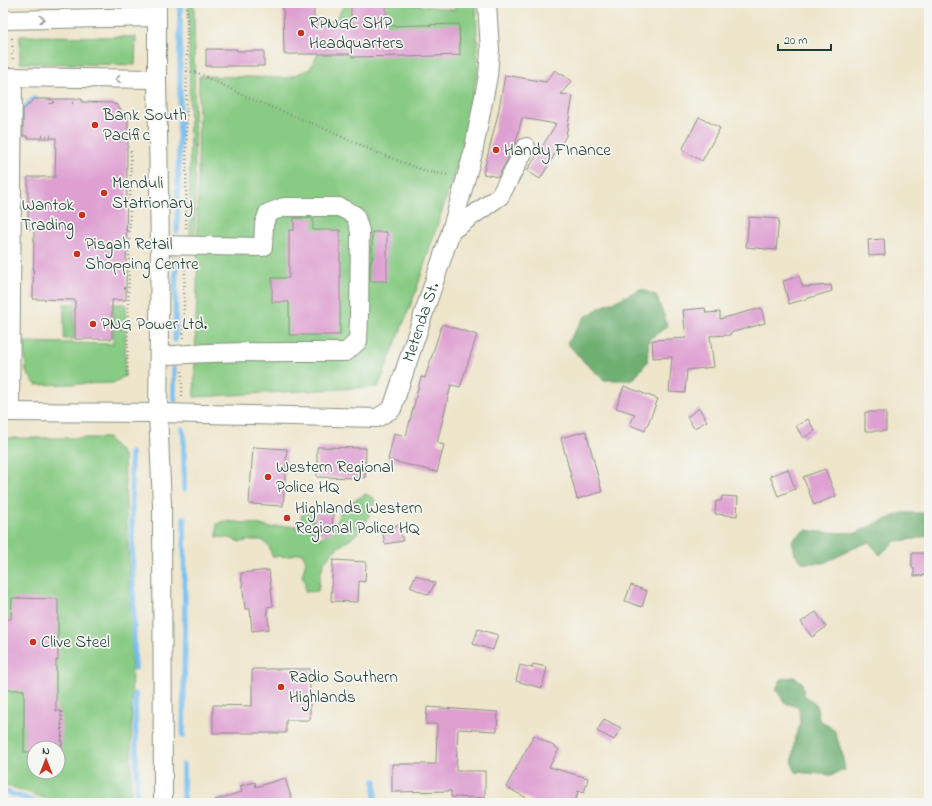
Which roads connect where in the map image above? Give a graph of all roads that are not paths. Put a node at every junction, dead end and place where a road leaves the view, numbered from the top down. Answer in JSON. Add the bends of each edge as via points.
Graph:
{"nodes":[{"id":1,"x":487,"y":3,"type":"edge"},
{"id":2,"x":157,"y":10,"type":"edge"},
{"id":3,"x":8,"y":14,"type":"edge"},
{"id":4,"x":8,"y":77,"type":"edge"},
{"id":5,"x":157,"y":79,"type":"junction"},
{"id":6,"x":526,"y":147,"type":"dead end"},
{"id":7,"x":451,"y":231,"type":"junction"},
{"id":8,"x":160,"y":245,"type":"junction"},
{"id":9,"x":159,"y":356,"type":"junction"},
{"id":10,"x":6,"y":412,"type":"edge"},
{"id":11,"x":158,"y":413,"type":"junction"},
{"id":12,"x":163,"y":803,"type":"edge"}],
"edges":[{"from":1,"to":7,"type":"street","name":"Metenda St.","via":[[490,50],[488,76],[473,153]]},
{"from":3,"to":2,"type":"street","one_way":true,"via":[[19,20]]},
{"from":2,"to":5,"type":"street"},
{"from":5,"to":4,"type":"street","one_way":true},
{"from":4,"to":10,"type":"street"},
{"from":5,"to":8,"type":"street"},
{"from":6,"to":7,"type":"street","via":[[500,196]]},
{"from":7,"to":11,"type":"street","name":"Metenda St.","via":[[392,409],[377,418]]},
{"from":8,"to":9,"type":"street"},
{"from":8,"to":9,"type":"street","via":[[263,247],[264,224],[268,214],[284,207],[339,207],[355,215],[360,231],[358,341],[346,352],[266,351]]},
{"from":9,"to":11,"type":"street"},
{"from":10,"to":11,"type":"street","name":"Metenda St."},
{"from":11,"to":12,"type":"street","via":[[162,505]]}]}
